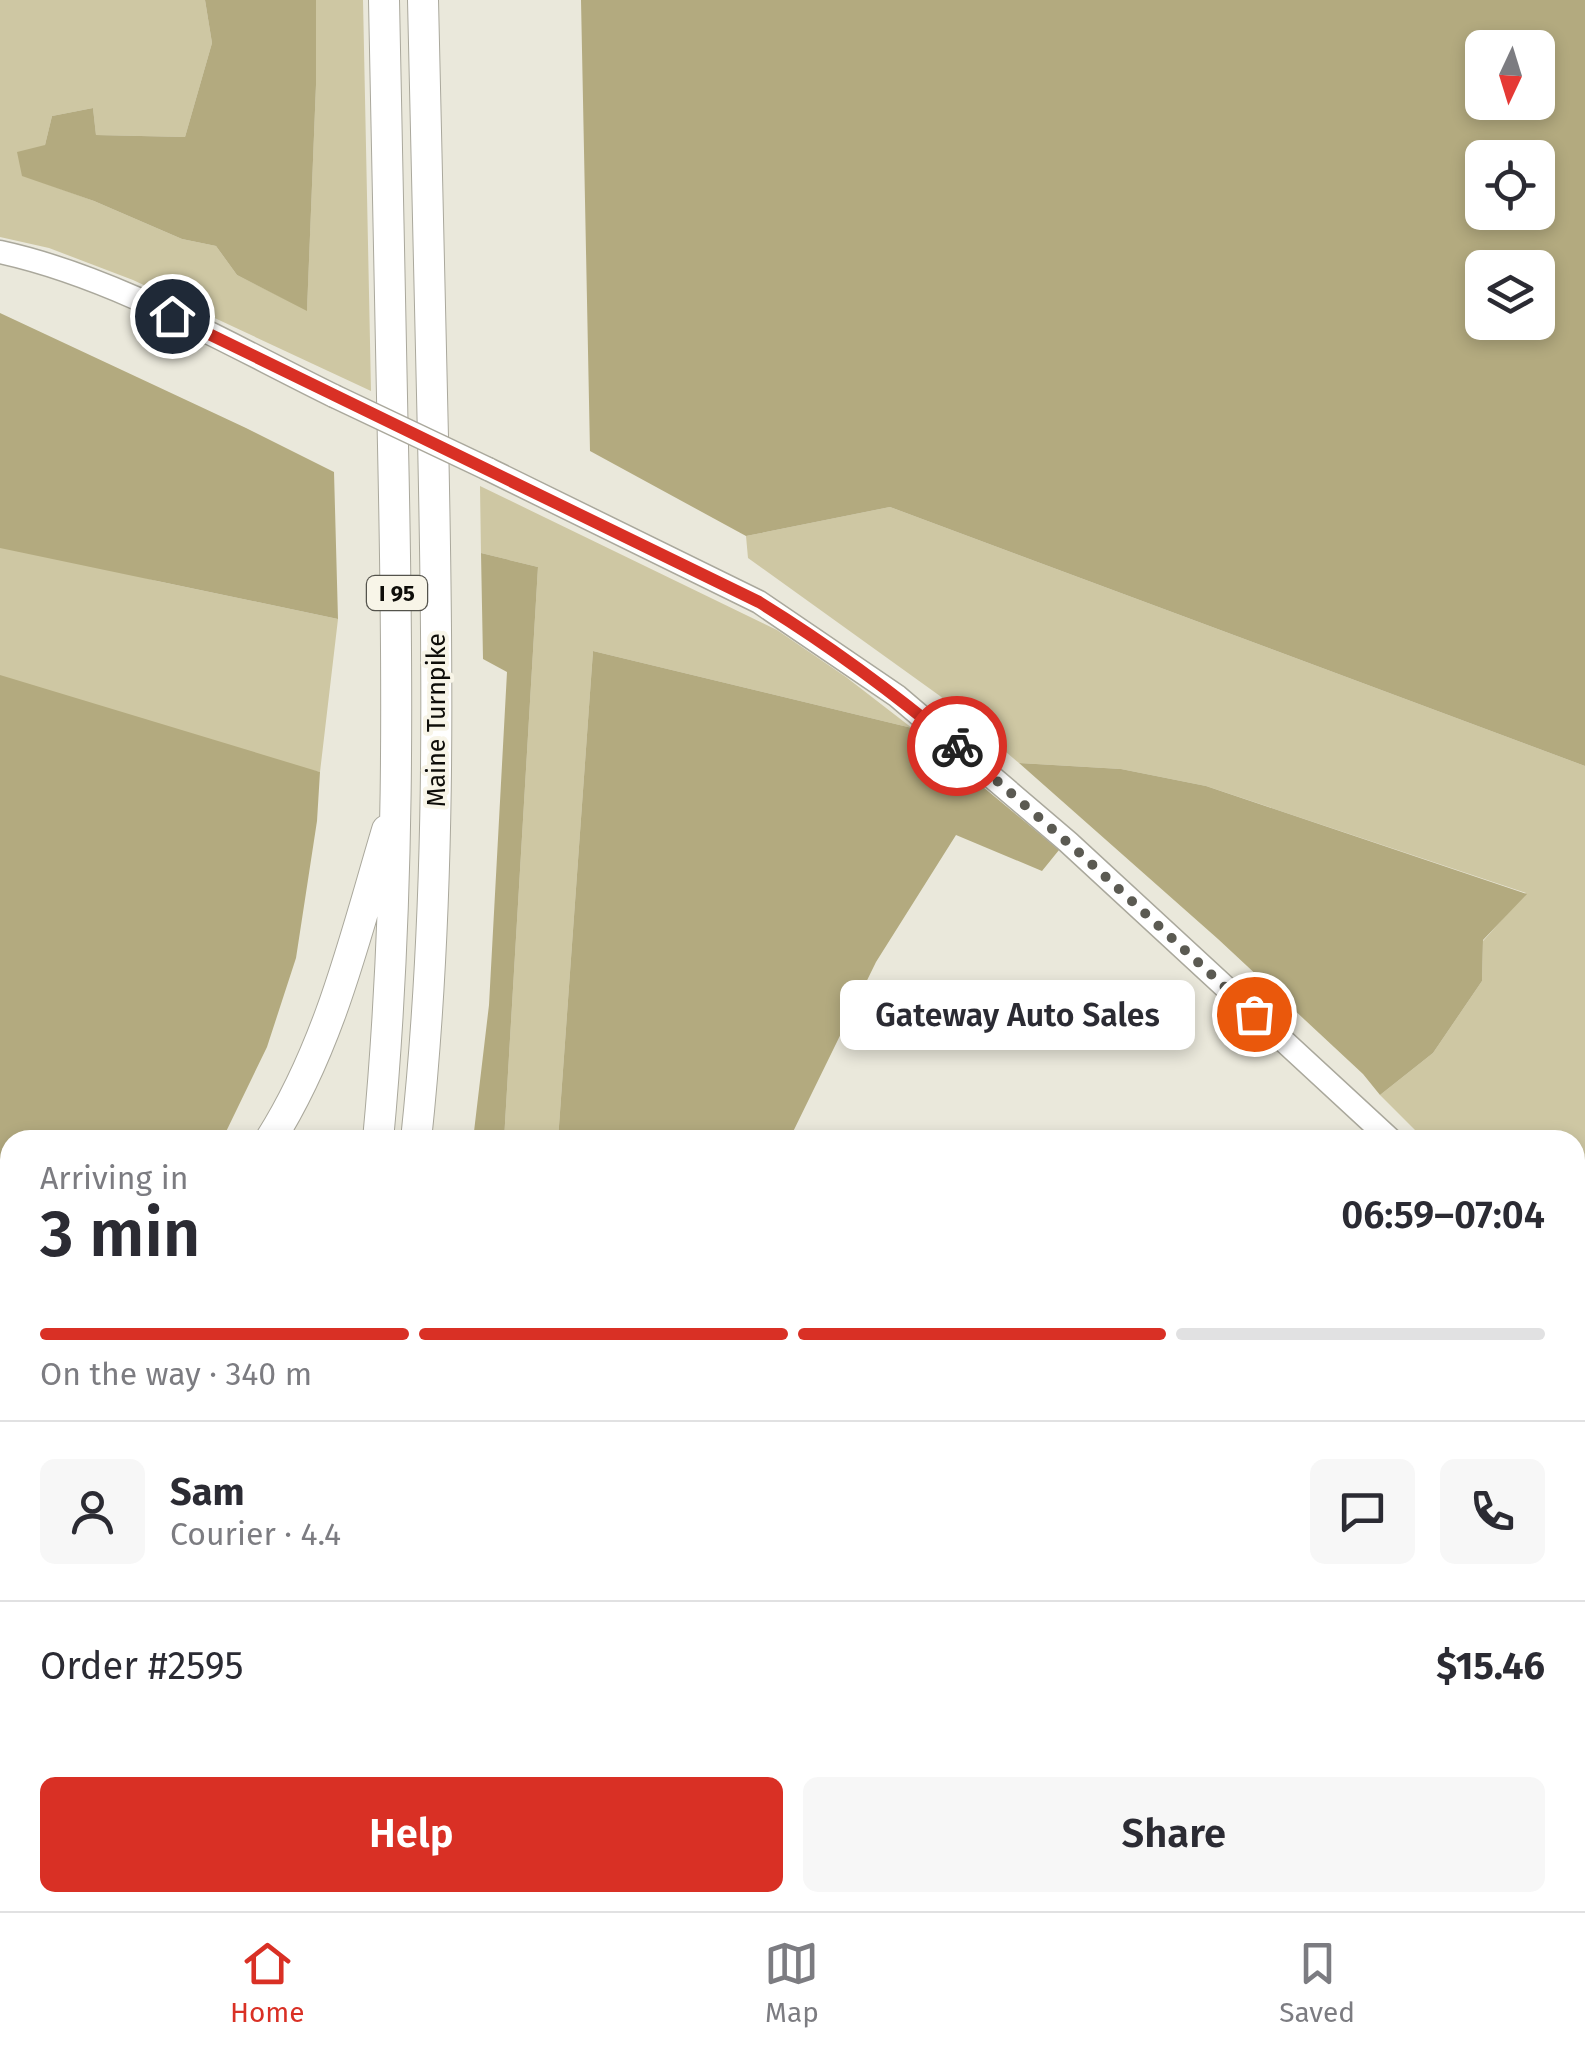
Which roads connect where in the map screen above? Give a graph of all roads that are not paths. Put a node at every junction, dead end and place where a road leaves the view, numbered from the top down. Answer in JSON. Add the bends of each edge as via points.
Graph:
{"nodes":[{"id":1,"x":384,"y":0,"type":"edge"},
{"id":2,"x":423,"y":0,"type":"edge"},
{"id":3,"x":0,"y":252,"type":"edge"},
{"id":4,"x":398,"y":794,"type":"junction"},
{"id":5,"x":276,"y":1130,"type":"edge"},
{"id":6,"x":379,"y":1130,"type":"edge"},
{"id":7,"x":417,"y":1130,"type":"edge"},
{"id":8,"x":1381,"y":1130,"type":"edge"}],
"edges":[{"from":1,"to":4,"type":"highway","name":"Maine Turnpike","number":"I 95"},
{"from":2,"to":7,"type":"highway","name":"Maine Turnpike","number":"I 95","via":[[438,631],[436,842]]},
{"from":3,"to":8,"type":"main road","bridge":true,"via":[[140,300],[759,602],[897,696],[1005,786]]},
{"from":4,"to":5,"type":"highway","via":[[330,1018]]},
{"from":4,"to":6,"type":"highway","name":"Maine Turnpike","number":"I 95"}]}
